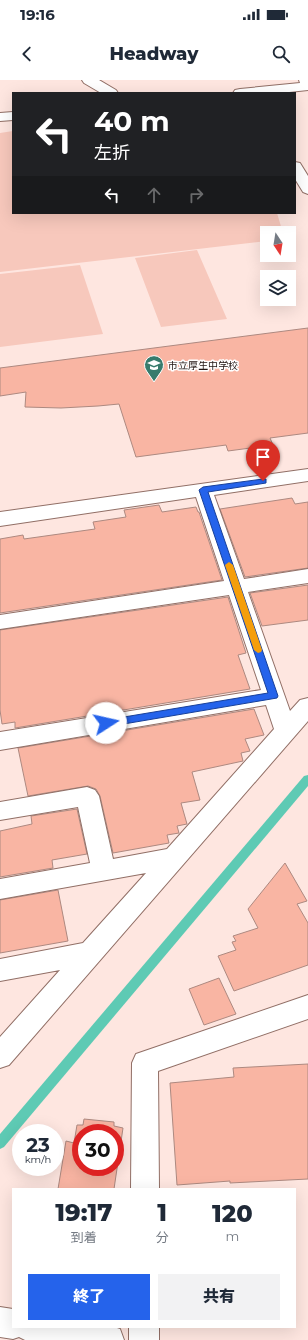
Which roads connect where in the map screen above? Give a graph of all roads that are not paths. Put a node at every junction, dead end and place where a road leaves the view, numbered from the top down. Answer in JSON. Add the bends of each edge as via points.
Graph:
{"nodes":[{"id":1,"x":89,"y":80,"type":"edge"},
{"id":2,"x":307,"y":84,"type":"edge"},
{"id":3,"x":109,"y":92,"type":"edge"},
{"id":4,"x":255,"y":92,"type":"edge"},
{"id":5,"x":12,"y":116,"type":"edge"},
{"id":6,"x":0,"y":117,"type":"edge"},
{"id":7,"x":296,"y":168,"type":"edge"},
{"id":8,"x":308,"y":189,"type":"edge"},
{"id":9,"x":308,"y":475,"type":"edge"},
{"id":10,"x":203,"y":490,"type":"junction"},
{"id":11,"x":0,"y":519,"type":"edge"},
{"id":12,"x":308,"y":576,"type":"edge"},
{"id":13,"x":236,"y":587,"type":"junction"},
{"id":14,"x":0,"y":622,"type":"edge"},
{"id":15,"x":274,"y":696,"type":"junction"},
{"id":16,"x":308,"y":706,"type":"edge"},
{"id":17,"x":286,"y":731,"type":"junction"},
{"id":18,"x":0,"y":741,"type":"edge"},
{"id":19,"x":0,"y":811,"type":"edge"},
{"id":20,"x":174,"y":858,"type":"junction"},
{"id":21,"x":104,"y":870,"type":"junction"},
{"id":22,"x":0,"y":889,"type":"edge"},
{"id":23,"x":90,"y":953,"type":"junction"},
{"id":24,"x":0,"y":970,"type":"edge"},
{"id":25,"x":308,"y":1007,"type":"edge"},
{"id":26,"x":0,"y":1056,"type":"edge"},
{"id":27,"x":144,"y":1188,"type":"edge"},
{"id":28,"x":0,"y":1322,"type":"edge"},
{"id":29,"x":12,"y":1324,"type":"edge"},
{"id":30,"x":36,"y":1328,"type":"edge"},
{"id":31,"x":144,"y":1328,"type":"edge"},
{"id":32,"x":109,"y":1340,"type":"edge"},
{"id":33,"x":144,"y":1340,"type":"edge"}],
"edges":[{"from":1,"to":3,"type":"street"},
{"from":2,"to":4,"type":"street"},
{"from":5,"to":6,"type":"street"},
{"from":7,"to":8,"type":"street"},
{"from":9,"to":10,"type":"street"},
{"from":10,"to":11,"type":"street"},
{"from":10,"to":13,"type":"street"},
{"from":12,"to":13,"type":"street"},
{"from":13,"to":14,"type":"street"},
{"from":13,"to":15,"type":"street"},
{"from":15,"to":17,"type":"street"},
{"from":15,"to":18,"type":"street"},
{"from":16,"to":17,"type":"street"},
{"from":17,"to":20,"type":"street"},
{"from":19,"to":21,"type":"street","via":[[87,796]]},
{"from":20,"to":21,"type":"street"},
{"from":20,"to":23,"type":"street"},
{"from":21,"to":22,"type":"street"},
{"from":23,"to":24,"type":"street"},
{"from":23,"to":26,"type":"street"},
{"from":25,"to":27,"type":"street","via":[[145,1063]]},
{"from":28,"to":29,"type":"street"},
{"from":30,"to":32,"type":"street"},
{"from":31,"to":33,"type":"street"}]}
